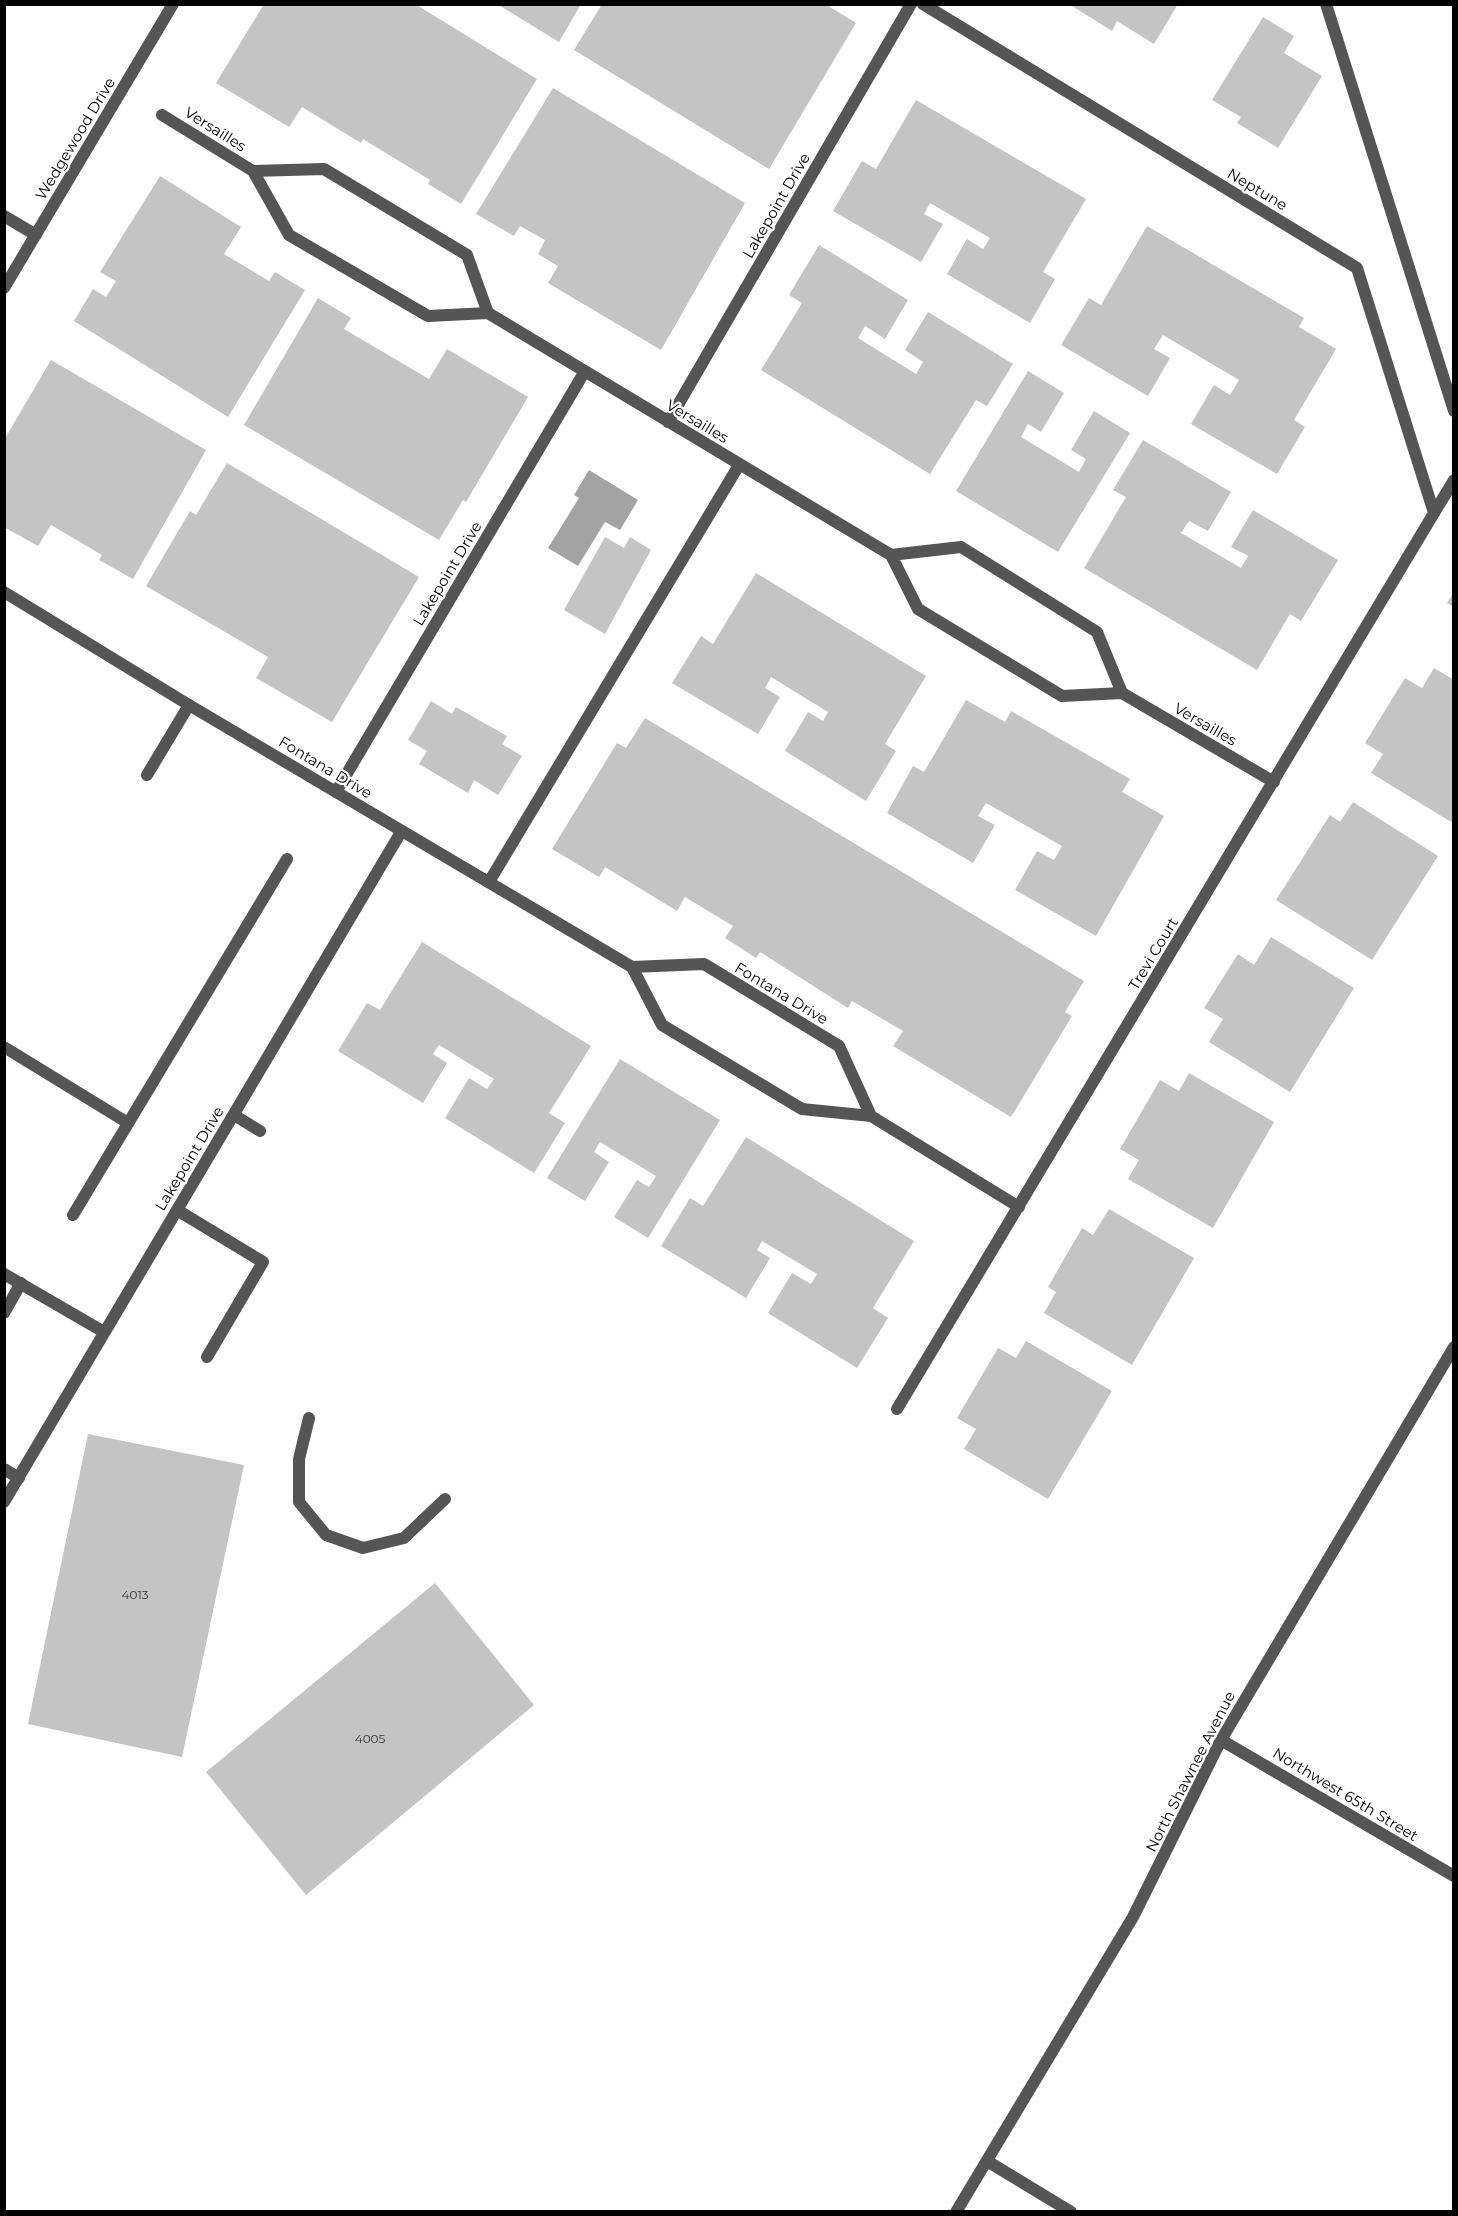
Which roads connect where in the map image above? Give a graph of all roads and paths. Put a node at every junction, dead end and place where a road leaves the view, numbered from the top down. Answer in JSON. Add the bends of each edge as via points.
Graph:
{"nodes":[{"id":1,"x":173,"y":4,"type":"edge"},
{"id":2,"x":911,"y":4,"type":"edge"},
{"id":3,"x":923,"y":4,"type":"edge"},
{"id":4,"x":1326,"y":4,"type":"edge"},
{"id":5,"x":162,"y":115,"type":"dead end"},
{"id":6,"x":253,"y":171,"type":"junction"},
{"id":7,"x":4,"y":216,"type":"edge"},
{"id":8,"x":36,"y":235,"type":"junction"},
{"id":9,"x":4,"y":288,"type":"edge"},
{"id":10,"x":488,"y":313,"type":"junction"},
{"id":11,"x":585,"y":371,"type":"junction"},
{"id":12,"x":1454,"y":411,"type":"edge"},
{"id":13,"x":668,"y":422,"type":"junction"},
{"id":14,"x":739,"y":465,"type":"junction"},
{"id":15,"x":1454,"y":480,"type":"edge"},
{"id":16,"x":1434,"y":513,"type":"junction"},
{"id":17,"x":891,"y":555,"type":"junction"},
{"id":18,"x":4,"y":592,"type":"edge"},
{"id":19,"x":1122,"y":693,"type":"junction"},
{"id":20,"x":189,"y":705,"type":"junction"},
{"id":21,"x":147,"y":775,"type":"dead end"},
{"id":22,"x":1274,"y":782,"type":"junction"},
{"id":23,"x":336,"y":792,"type":"junction"},
{"id":24,"x":401,"y":832,"type":"junction"},
{"id":25,"x":287,"y":859,"type":"dead end"},
{"id":26,"x":489,"y":882,"type":"junction"},
{"id":27,"x":632,"y":967,"type":"junction"},
{"id":28,"x":4,"y":1047,"type":"edge"},
{"id":29,"x":234,"y":1115,"type":"junction"},
{"id":30,"x":871,"y":1116,"type":"junction"},
{"id":31,"x":128,"y":1123,"type":"junction"},
{"id":32,"x":260,"y":1131,"type":"dead end"},
{"id":33,"x":1019,"y":1207,"type":"junction"},
{"id":34,"x":177,"y":1210,"type":"junction"},
{"id":35,"x":72,"y":1215,"type":"dead end"},
{"id":36,"x":4,"y":1274,"type":"edge"},
{"id":37,"x":21,"y":1284,"type":"junction"},
{"id":38,"x":4,"y":1312,"type":"edge"},
{"id":39,"x":105,"y":1332,"type":"junction"},
{"id":40,"x":1454,"y":1347,"type":"edge"},
{"id":41,"x":207,"y":1357,"type":"dead end"},
{"id":42,"x":897,"y":1409,"type":"dead end"},
{"id":43,"x":309,"y":1418,"type":"dead end"},
{"id":44,"x":4,"y":1469,"type":"edge"},
{"id":45,"x":19,"y":1478,"type":"junction"},
{"id":46,"x":445,"y":1500,"type":"dead end"},
{"id":47,"x":4,"y":1502,"type":"edge"},
{"id":48,"x":1221,"y":1740,"type":"junction"},
{"id":49,"x":1454,"y":1876,"type":"edge"},
{"id":50,"x":987,"y":2160,"type":"junction"},
{"id":51,"x":956,"y":2211,"type":"edge"},
{"id":52,"x":1071,"y":2211,"type":"edge"}],
"edges":[{"from":1,"to":8,"type":"street","name":"Wedgewood Drive"},
{"from":2,"to":13,"type":"street","name":"Lakepoint Drive"},
{"from":3,"to":16,"type":"street","name":"Neptune","via":[[1357,268]]},
{"from":4,"to":12,"type":"street"},
{"from":5,"to":6,"type":"street","name":"Versailles"},
{"from":6,"to":10,"type":"street","name":"Versailles","via":[[289,235],[428,316]]},
{"from":6,"to":10,"type":"street","name":"Versailles","via":[[324,169],[467,255]]},
{"from":7,"to":8,"type":"street"},
{"from":8,"to":9,"type":"street","name":"Wedgewood Drive"},
{"from":10,"to":11,"type":"street","name":"Versailles"},
{"from":11,"to":13,"type":"street","name":"Versailles"},
{"from":11,"to":23,"type":"street","name":"Lakepoint Drive"},
{"from":13,"to":14,"type":"street","name":"Versailles"},
{"from":14,"to":17,"type":"street","name":"Versailles"},
{"from":14,"to":26,"type":"street"},
{"from":15,"to":16,"type":"street","name":"Trevi Court"},
{"from":16,"to":22,"type":"street","name":"Trevi Court"},
{"from":17,"to":19,"type":"street","via":[[918,609],[1062,696]]},
{"from":17,"to":19,"type":"street","via":[[961,547],[1097,632]]},
{"from":18,"to":20,"type":"street","name":"Fontana Drive"},
{"from":19,"to":22,"type":"street","name":"Versailles"},
{"from":20,"to":21,"type":"street"},
{"from":20,"to":23,"type":"street","name":"Fontana Drive"},
{"from":22,"to":33,"type":"street","name":"Trevi Court"},
{"from":23,"to":24,"type":"street","name":"Fontana Drive"},
{"from":24,"to":26,"type":"street","name":"Fontana Drive"},
{"from":24,"to":29,"type":"street","name":"Lakepoint Drive"},
{"from":25,"to":31,"type":"street"},
{"from":26,"to":27,"type":"street","name":"Fontana Drive"},
{"from":27,"to":30,"type":"street","via":[[662,1025],[801,1109]]},
{"from":27,"to":30,"type":"street","name":"Fontana Drive","via":[[704,964],[839,1046]]},
{"from":28,"to":31,"type":"street"},
{"from":29,"to":32,"type":"street"},
{"from":29,"to":34,"type":"street","name":"Lakepoint Drive"},
{"from":30,"to":33,"type":"street"},
{"from":31,"to":35,"type":"street"},
{"from":33,"to":42,"type":"street","name":"Trevi Court"},
{"from":34,"to":39,"type":"street","name":"Lakepoint Drive"},
{"from":34,"to":41,"type":"street","via":[[262,1262]]},
{"from":36,"to":37,"type":"street"},
{"from":37,"to":38,"type":"street"},
{"from":37,"to":39,"type":"street"},
{"from":39,"to":45,"type":"street","name":"Lakepoint Drive"},
{"from":40,"to":48,"type":"street","name":"North Shawnee Avenue"},
{"from":43,"to":46,"type":"street","via":[[299,1459],[299,1502],[326,1535],[363,1548],[404,1538]]},
{"from":44,"to":45,"type":"street"},
{"from":45,"to":47,"type":"street","name":"Lakepoint Drive"},
{"from":48,"to":49,"type":"street","name":"Northwest 65th Street"},
{"from":48,"to":50,"type":"street","name":"North Shawnee Avenue","via":[[1133,1917]]},
{"from":50,"to":51,"type":"street","name":"North Shawnee Avenue"},
{"from":50,"to":52,"type":"street"}]}
